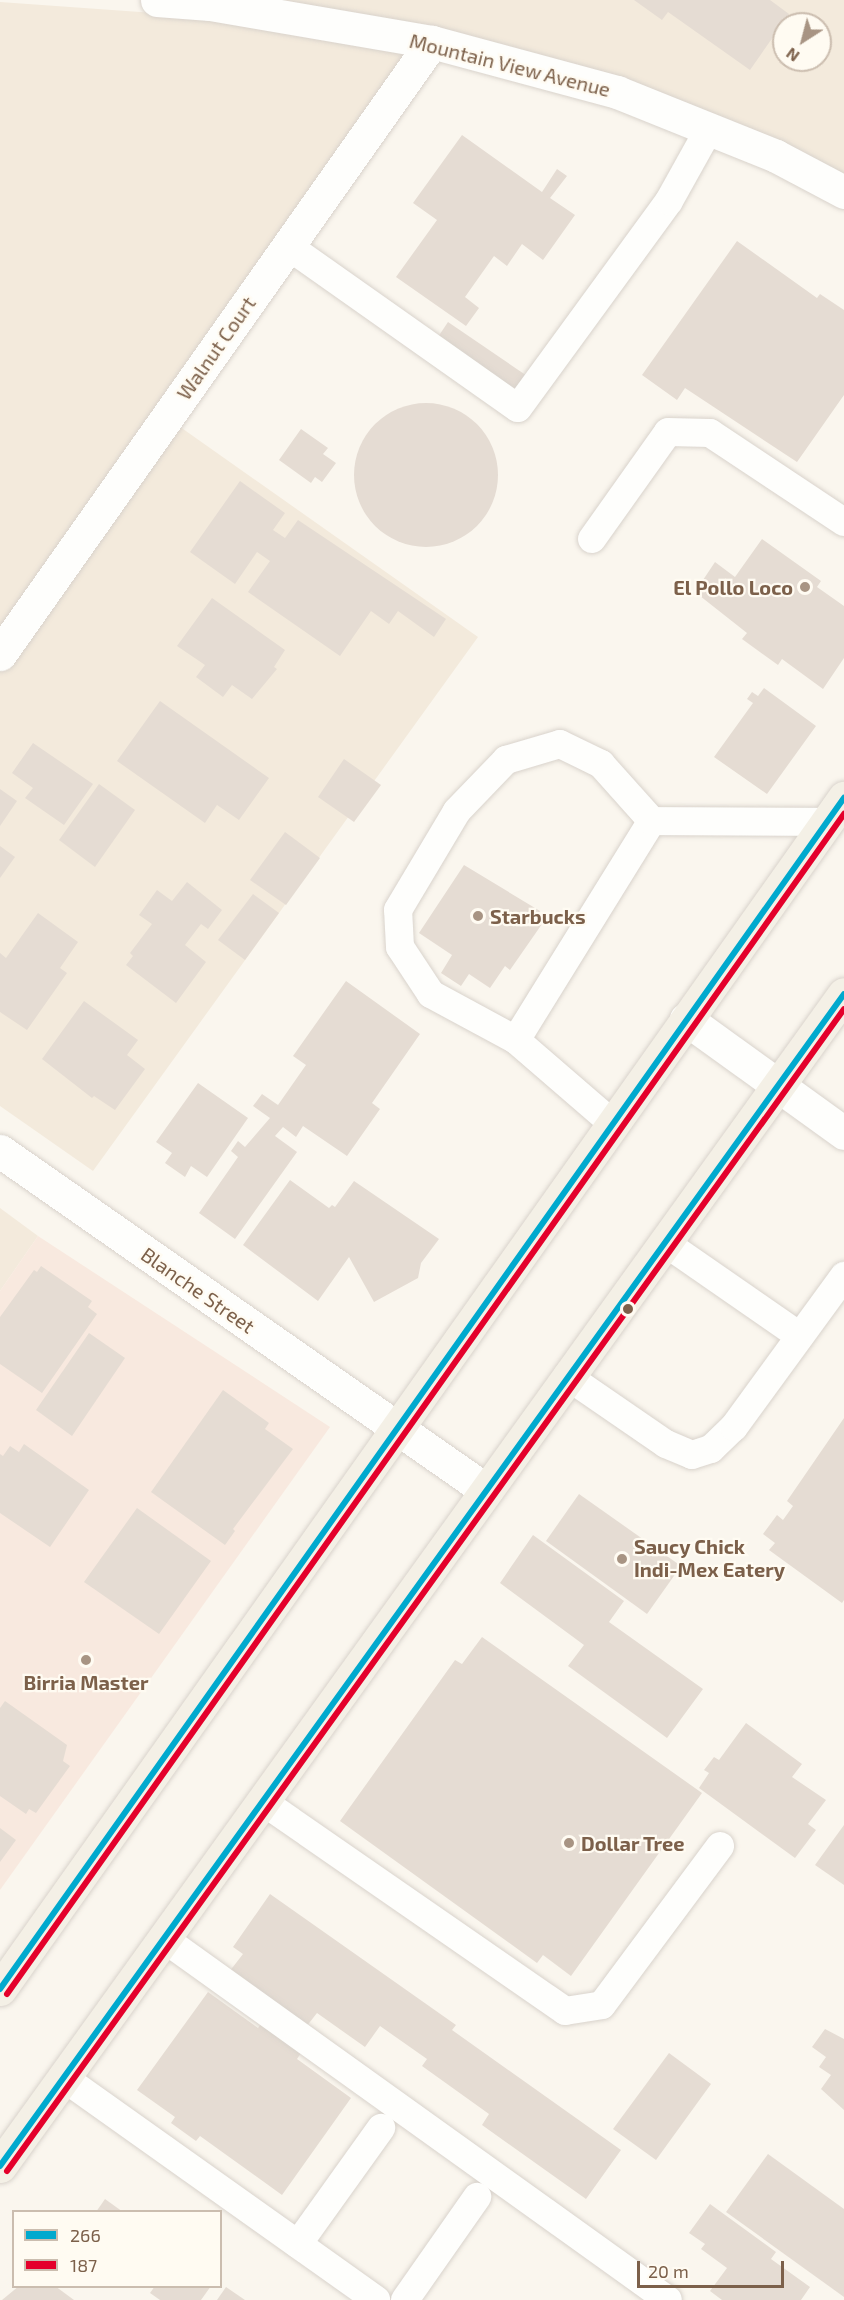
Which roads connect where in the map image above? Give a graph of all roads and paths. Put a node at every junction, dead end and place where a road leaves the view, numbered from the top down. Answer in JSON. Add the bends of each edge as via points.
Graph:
{"nodes":[{"id":1,"x":157,"y":0,"type":"edge"},
{"id":2,"x":432,"y":42,"type":"junction"},
{"id":3,"x":709,"y":129,"type":"junction"},
{"id":4,"x":844,"y":192,"type":"edge"},
{"id":5,"x":288,"y":246,"type":"junction"},
{"id":6,"x":843,"y":520,"type":"edge"},
{"id":7,"x":592,"y":539,"type":"dead end"},
{"id":8,"x":0,"y":654,"type":"edge"},
{"id":9,"x":835,"y":810,"type":"edge"},
{"id":10,"x":652,"y":821,"type":"junction"},
{"id":11,"x":844,"y":994,"type":"edge"},
{"id":12,"x":686,"y":1019,"type":"junction"},
{"id":13,"x":516,"y":1040,"type":"junction"},
{"id":14,"x":777,"y":1086,"type":"junction"},
{"id":15,"x":612,"y":1123,"type":"junction"},
{"id":16,"x":844,"y":1133,"type":"edge"},
{"id":17,"x":0,"y":1150,"type":"edge"},
{"id":18,"x":664,"y":1242,"type":"junction"},
{"id":19,"x":844,"y":1275,"type":"edge"},
{"id":20,"x":800,"y":1336,"type":"junction"},
{"id":21,"x":567,"y":1376,"type":"junction"},
{"id":22,"x":396,"y":1429,"type":"junction"},
{"id":23,"x":486,"y":1490,"type":"junction"},
{"id":24,"x":262,"y":1801,"type":"junction"},
{"id":25,"x":720,"y":1846,"type":"dead end"},
{"id":26,"x":163,"y":1938,"type":"junction"},
{"id":27,"x":0,"y":1989,"type":"edge"},
{"id":28,"x":64,"y":2078,"type":"junction"},
{"id":29,"x":381,"y":2128,"type":"dead end"},
{"id":30,"x":0,"y":2166,"type":"edge"},
{"id":31,"x":477,"y":2197,"type":"dead end"},
{"id":32,"x":298,"y":2244,"type":"junction"},
{"id":33,"x":376,"y":2300,"type":"edge"},
{"id":34,"x":405,"y":2300,"type":"edge"},
{"id":35,"x":668,"y":2300,"type":"edge"}],
"edges":[{"from":1,"to":2,"type":"street","name":"Mountain View Avenue","via":[[210,4]]},
{"from":2,"to":3,"type":"street","name":"Mountain View Avenue","via":[[617,92]]},
{"from":2,"to":5,"type":"street","name":"Walnut Court"},
{"from":3,"to":4,"type":"street","name":"Mountain View Avenue","via":[[776,156]]},
{"from":3,"to":5,"type":"lane","via":[[669,201],[518,408]]},
{"from":5,"to":8,"type":"street","name":"Walnut Court"},
{"from":6,"to":7,"type":"lane","via":[[710,433],[668,432]]},
{"from":9,"to":10,"type":"lane"},
{"from":9,"to":12,"type":"main road"},
{"from":10,"to":13,"type":"lane"},
{"from":10,"to":13,"type":"lane","via":[[602,764],[560,744],[506,760],[457,811],[398,910],[400,947],[431,994]]},
{"from":11,"to":14,"type":"main road"},
{"from":12,"to":14,"type":"street"},
{"from":12,"to":15,"type":"main road"},
{"from":13,"to":15,"type":"lane"},
{"from":14,"to":16,"type":"street"},
{"from":14,"to":18,"type":"main road"},
{"from":15,"to":22,"type":"main road"},
{"from":17,"to":22,"type":"street","name":"Blanche Street"},
{"from":18,"to":20,"type":"lane"},
{"from":18,"to":21,"type":"main road"},
{"from":19,"to":20,"type":"lane"},
{"from":20,"to":21,"type":"lane","via":[[734,1427],[711,1449],[692,1455],[666,1444]]},
{"from":21,"to":23,"type":"main road"},
{"from":22,"to":23,"type":"street","name":"Blanche Street"},
{"from":22,"to":27,"type":"main road"},
{"from":23,"to":24,"type":"main road"},
{"from":24,"to":25,"type":"lane","via":[[565,2011],[602,2005]]},
{"from":24,"to":26,"type":"main road"},
{"from":26,"to":28,"type":"main road"},
{"from":26,"to":35,"type":"lane"},
{"from":28,"to":30,"type":"main road"},
{"from":28,"to":32,"type":"lane"},
{"from":29,"to":32,"type":"lane"},
{"from":31,"to":34,"type":"lane"},
{"from":32,"to":33,"type":"lane"}]}
